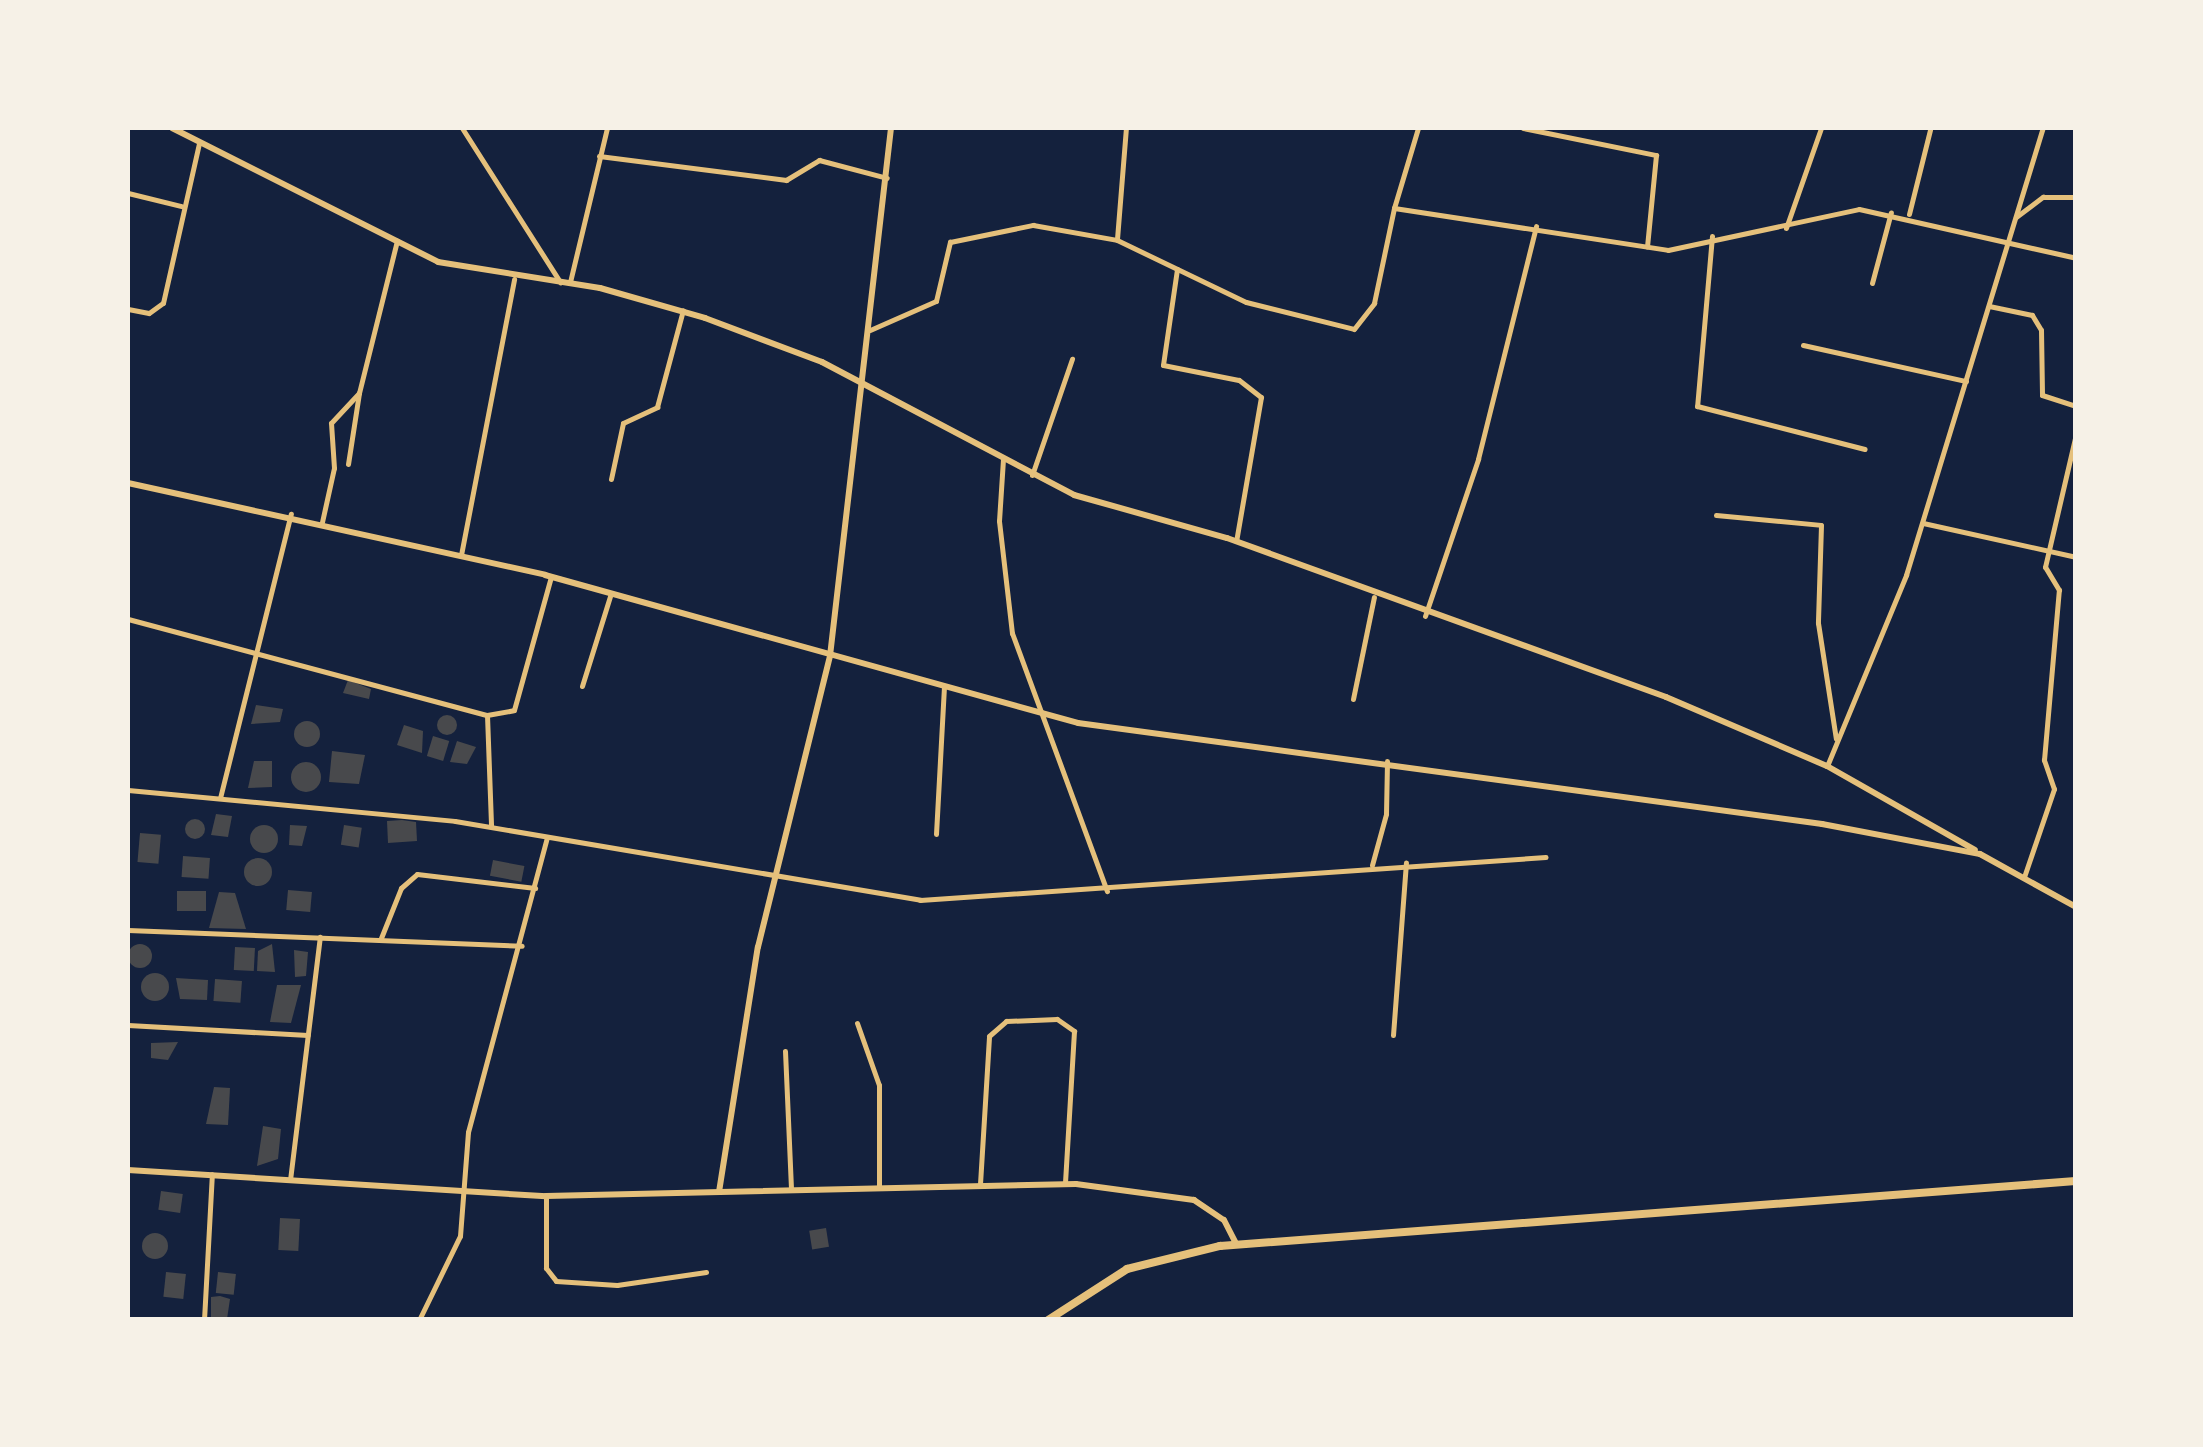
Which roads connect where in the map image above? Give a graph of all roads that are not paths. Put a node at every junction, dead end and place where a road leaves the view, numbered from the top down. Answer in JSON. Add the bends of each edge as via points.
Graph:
{"nodes":[{"id":1,"x":172,"y":128,"type":"edge"},
{"id":2,"x":462,"y":128,"type":"edge"},
{"id":3,"x":607,"y":128,"type":"edge"},
{"id":4,"x":891,"y":128,"type":"edge"},
{"id":5,"x":1126,"y":128,"type":"edge"},
{"id":6,"x":1418,"y":128,"type":"edge"},
{"id":7,"x":1523,"y":128,"type":"edge"},
{"id":8,"x":1821,"y":128,"type":"edge"},
{"id":9,"x":2043,"y":128,"type":"edge"},
{"id":10,"x":1930,"y":130,"type":"edge"},
{"id":11,"x":200,"y":143,"type":"junction"},
{"id":12,"x":599,"y":156,"type":"junction"},
{"id":13,"x":886,"y":178,"type":"junction"},
{"id":14,"x":128,"y":193,"type":"edge"},
{"id":15,"x":2076,"y":196,"type":"edge"},
{"id":16,"x":181,"y":206,"type":"junction"},
{"id":17,"x":1394,"y":208,"type":"junction"},
{"id":18,"x":1891,"y":212,"type":"junction"},
{"id":19,"x":1908,"y":215,"type":"junction"},
{"id":20,"x":2012,"y":222,"type":"junction"},
{"id":21,"x":1536,"y":226,"type":"junction"},
{"id":22,"x":1786,"y":228,"type":"junction"},
{"id":23,"x":1712,"y":236,"type":"junction"},
{"id":24,"x":1116,"y":240,"type":"junction"},
{"id":25,"x":397,"y":241,"type":"junction"},
{"id":26,"x":2006,"y":241,"type":"junction"},
{"id":27,"x":1647,"y":247,"type":"junction"},
{"id":28,"x":2076,"y":258,"type":"edge"},
{"id":29,"x":1177,"y":269,"type":"junction"},
{"id":30,"x":514,"y":278,"type":"junction"},
{"id":31,"x":560,"y":282,"type":"junction"},
{"id":32,"x":570,"y":282,"type":"junction"},
{"id":33,"x":1872,"y":283,"type":"dead end"},
{"id":34,"x":1989,"y":306,"type":"junction"},
{"id":35,"x":128,"y":309,"type":"edge"},
{"id":36,"x":683,"y":310,"type":"junction"},
{"id":37,"x":870,"y":330,"type":"junction"},
{"id":38,"x":1802,"y":345,"type":"dead end"},
{"id":39,"x":1072,"y":359,"type":"dead end"},
{"id":40,"x":1966,"y":381,"type":"junction"},
{"id":41,"x":863,"y":384,"type":"junction"},
{"id":42,"x":360,"y":393,"type":"junction"},
{"id":43,"x":2076,"y":406,"type":"edge"},
{"id":44,"x":2076,"y":434,"type":"edge"},
{"id":45,"x":1865,"y":449,"type":"dead end"},
{"id":46,"x":1003,"y":459,"type":"junction"},
{"id":47,"x":348,"y":464,"type":"dead end"},
{"id":48,"x":1032,"y":475,"type":"junction"},
{"id":49,"x":611,"y":479,"type":"dead end"},
{"id":50,"x":2064,"y":482,"type":"junction"},
{"id":51,"x":128,"y":483,"type":"edge"},
{"id":52,"x":2076,"y":485,"type":"edge"},
{"id":53,"x":290,"y":514,"type":"junction"},
{"id":54,"x":1716,"y":515,"type":"dead end"},
{"id":55,"x":322,"y":522,"type":"junction"},
{"id":56,"x":1923,"y":523,"type":"junction"},
{"id":57,"x":1236,"y":541,"type":"junction"},
{"id":58,"x":2047,"y":550,"type":"junction"},
{"id":59,"x":462,"y":555,"type":"junction"},
{"id":60,"x":2076,"y":556,"type":"edge"},
{"id":61,"x":552,"y":576,"type":"junction"},
{"id":62,"x":611,"y":592,"type":"junction"},
{"id":63,"x":1374,"y":597,"type":"junction"},
{"id":64,"x":1424,"y":616,"type":"junction"},
{"id":65,"x":128,"y":619,"type":"edge"},
{"id":66,"x":256,"y":648,"type":"junction"},
{"id":67,"x":830,"y":656,"type":"junction"},
{"id":68,"x":582,"y":686,"type":"dead end"},
{"id":69,"x":944,"y":688,"type":"junction"},
{"id":70,"x":1353,"y":699,"type":"dead end"},
{"id":71,"x":486,"y":715,"type":"junction"},
{"id":72,"x":1043,"y":715,"type":"junction"},
{"id":73,"x":1836,"y":742,"type":"junction"},
{"id":74,"x":1386,"y":761,"type":"junction"},
{"id":75,"x":1826,"y":766,"type":"junction"},
{"id":76,"x":128,"y":790,"type":"edge"},
{"id":77,"x":220,"y":798,"type":"junction"},
{"id":78,"x":491,"y":826,"type":"junction"},
{"id":79,"x":936,"y":834,"type":"dead end"},
{"id":80,"x":547,"y":837,"type":"junction"},
{"id":81,"x":1980,"y":854,"type":"junction"},
{"id":82,"x":1546,"y":856,"type":"dead end"},
{"id":83,"x":1406,"y":862,"type":"junction"},
{"id":84,"x":1372,"y":865,"type":"junction"},
{"id":85,"x":2024,"y":877,"type":"junction"},
{"id":86,"x":776,"y":879,"type":"junction"},
{"id":87,"x":535,"y":888,"type":"junction"},
{"id":88,"x":1108,"y":890,"type":"junction"},
{"id":89,"x":2076,"y":906,"type":"edge"},
{"id":90,"x":128,"y":930,"type":"edge"},
{"id":91,"x":320,"y":937,"type":"junction"},
{"id":92,"x":381,"y":938,"type":"junction"},
{"id":93,"x":522,"y":946,"type":"junction"},
{"id":94,"x":857,"y":1022,"type":"dead end"},
{"id":95,"x":128,"y":1025,"type":"edge"},
{"id":96,"x":308,"y":1035,"type":"junction"},
{"id":97,"x":1394,"y":1035,"type":"dead end"},
{"id":98,"x":785,"y":1051,"type":"dead end"},
{"id":99,"x":128,"y":1170,"type":"edge"},
{"id":100,"x":212,"y":1174,"type":"junction"},
{"id":101,"x":290,"y":1180,"type":"junction"},
{"id":102,"x":2076,"y":1181,"type":"edge"},
{"id":103,"x":980,"y":1184,"type":"junction"},
{"id":104,"x":1065,"y":1184,"type":"junction"},
{"id":105,"x":879,"y":1185,"type":"junction"},
{"id":106,"x":791,"y":1188,"type":"junction"},
{"id":107,"x":464,"y":1191,"type":"junction"},
{"id":108,"x":719,"y":1192,"type":"junction"},
{"id":109,"x":546,"y":1196,"type":"junction"},
{"id":110,"x":1236,"y":1245,"type":"junction"},
{"id":111,"x":706,"y":1272,"type":"dead end"},
{"id":112,"x":204,"y":1320,"type":"edge"},
{"id":113,"x":419,"y":1320,"type":"edge"},
{"id":114,"x":1048,"y":1320,"type":"edge"}],
"edges":[{"from":1,"to":11,"type":"street"},
{"from":2,"to":31,"type":"street"},
{"from":3,"to":12,"type":"street"},
{"from":4,"to":13,"type":"street"},
{"from":5,"to":24,"type":"street"},
{"from":6,"to":17,"type":"street"},
{"from":7,"to":27,"type":"street","via":[[1656,155]]},
{"from":8,"to":22,"type":"street"},
{"from":9,"to":20,"type":"street"},
{"from":10,"to":19,"type":"street"},
{"from":11,"to":16,"type":"street"},
{"from":11,"to":25,"type":"street"},
{"from":12,"to":13,"type":"street","via":[[786,180],[818,160]]},
{"from":12,"to":32,"type":"street"},
{"from":13,"to":37,"type":"street"},
{"from":14,"to":16,"type":"street"},
{"from":15,"to":20,"type":"street","via":[[2043,196]]},
{"from":16,"to":35,"type":"street","via":[[163,303]]},
{"from":17,"to":21,"type":"street"},
{"from":17,"to":29,"type":"street","via":[[1374,303],[1354,328],[1246,302]]},
{"from":18,"to":19,"type":"street"},
{"from":18,"to":22,"type":"street","via":[[1826,211]]},
{"from":18,"to":33,"type":"street"},
{"from":19,"to":26,"type":"street"},
{"from":20,"to":26,"type":"street"},
{"from":21,"to":27,"type":"street"},
{"from":21,"to":64,"type":"street","via":[[1478,459]]},
{"from":22,"to":23,"type":"street"},
{"from":23,"to":27,"type":"street"},
{"from":23,"to":45,"type":"street","via":[[1697,406]]},
{"from":24,"to":29,"type":"street"},
{"from":24,"to":37,"type":"street","via":[[1033,225],[960,238],[944,251],[936,301]]},
{"from":25,"to":30,"type":"street","via":[[456,268]]},
{"from":25,"to":42,"type":"street"},
{"from":26,"to":28,"type":"street"},
{"from":26,"to":34,"type":"street"},
{"from":29,"to":57,"type":"street","via":[[1162,365],[1239,380],[1260,396]]},
{"from":30,"to":31,"type":"street"},
{"from":30,"to":59,"type":"street"},
{"from":31,"to":32,"type":"street"},
{"from":32,"to":36,"type":"street"},
{"from":34,"to":40,"type":"street"},
{"from":34,"to":43,"type":"street","via":[[2032,316],[2041,330],[2042,395]]},
{"from":36,"to":41,"type":"street"},
{"from":36,"to":49,"type":"street","via":[[657,408],[624,423]]},
{"from":37,"to":41,"type":"street"},
{"from":38,"to":40,"type":"street"},
{"from":39,"to":48,"type":"street"},
{"from":40,"to":56,"type":"street"},
{"from":41,"to":46,"type":"street"},
{"from":41,"to":67,"type":"street"},
{"from":42,"to":47,"type":"street"},
{"from":42,"to":55,"type":"street","via":[[331,423],[334,468]]},
{"from":44,"to":50,"type":"street"},
{"from":46,"to":48,"type":"street"},
{"from":46,"to":72,"type":"street","via":[[1010,621]]},
{"from":48,"to":57,"type":"street"},
{"from":50,"to":52,"type":"street"},
{"from":50,"to":58,"type":"street"},
{"from":51,"to":53,"type":"street"},
{"from":53,"to":55,"type":"street"},
{"from":53,"to":66,"type":"street"},
{"from":54,"to":73,"type":"street","via":[[1821,525],[1818,624]]},
{"from":55,"to":59,"type":"street"},
{"from":56,"to":58,"type":"street"},
{"from":56,"to":73,"type":"street"},
{"from":57,"to":63,"type":"street"},
{"from":58,"to":60,"type":"street"},
{"from":58,"to":85,"type":"street","via":[[2059,598],[2044,760],[2054,789]]},
{"from":59,"to":61,"type":"street"},
{"from":61,"to":62,"type":"street"},
{"from":61,"to":71,"type":"street","via":[[514,710]]},
{"from":62,"to":67,"type":"street"},
{"from":62,"to":68,"type":"street"},
{"from":63,"to":64,"type":"street"},
{"from":63,"to":70,"type":"street"},
{"from":64,"to":75,"type":"street","via":[[1572,662]]},
{"from":65,"to":66,"type":"street"},
{"from":66,"to":71,"type":"street"},
{"from":66,"to":77,"type":"street"},
{"from":67,"to":69,"type":"street"},
{"from":67,"to":86,"type":"street"},
{"from":69,"to":72,"type":"street"},
{"from":69,"to":79,"type":"street"},
{"from":71,"to":78,"type":"street"},
{"from":72,"to":74,"type":"street"},
{"from":72,"to":88,"type":"street"},
{"from":73,"to":75,"type":"street"},
{"from":74,"to":81,"type":"street"},
{"from":74,"to":84,"type":"street","via":[[1386,814]]},
{"from":75,"to":81,"type":"street"},
{"from":76,"to":77,"type":"street"},
{"from":77,"to":78,"type":"street"},
{"from":78,"to":80,"type":"street"},
{"from":80,"to":86,"type":"street"},
{"from":80,"to":87,"type":"street"},
{"from":81,"to":85,"type":"street"},
{"from":82,"to":83,"type":"street"},
{"from":83,"to":84,"type":"street"},
{"from":83,"to":97,"type":"street"},
{"from":84,"to":88,"type":"street"},
{"from":85,"to":89,"type":"street"},
{"from":86,"to":88,"type":"street","via":[[920,900]]},
{"from":86,"to":108,"type":"street"},
{"from":87,"to":92,"type":"street","via":[[417,874],[401,888]]},
{"from":87,"to":93,"type":"street"},
{"from":90,"to":91,"type":"street"},
{"from":91,"to":92,"type":"street"},
{"from":91,"to":96,"type":"street"},
{"from":92,"to":93,"type":"street"},
{"from":93,"to":107,"type":"street","via":[[469,1128]]},
{"from":94,"to":105,"type":"street","via":[[878,1085]]},
{"from":95,"to":96,"type":"street"},
{"from":96,"to":101,"type":"street"},
{"from":98,"to":106,"type":"street"},
{"from":99,"to":100,"type":"street"},
{"from":100,"to":101,"type":"street"},
{"from":100,"to":112,"type":"street"},
{"from":101,"to":107,"type":"street"},
{"from":102,"to":110,"type":"main road"},
{"from":103,"to":104,"type":"street"},
{"from":103,"to":104,"type":"street","via":[[992,1030],[1066,1020],[1074,1043]]},
{"from":103,"to":105,"type":"street"},
{"from":104,"to":110,"type":"street","via":[[1194,1200],[1224,1220]]},
{"from":105,"to":106,"type":"street"},
{"from":106,"to":108,"type":"street"},
{"from":107,"to":109,"type":"street"},
{"from":107,"to":113,"type":"street","via":[[460,1236]]},
{"from":108,"to":109,"type":"street"},
{"from":109,"to":111,"type":"street","via":[[546,1268],[556,1281],[617,1285]]},
{"from":110,"to":114,"type":"main road","via":[[1145,1262]]}]}
